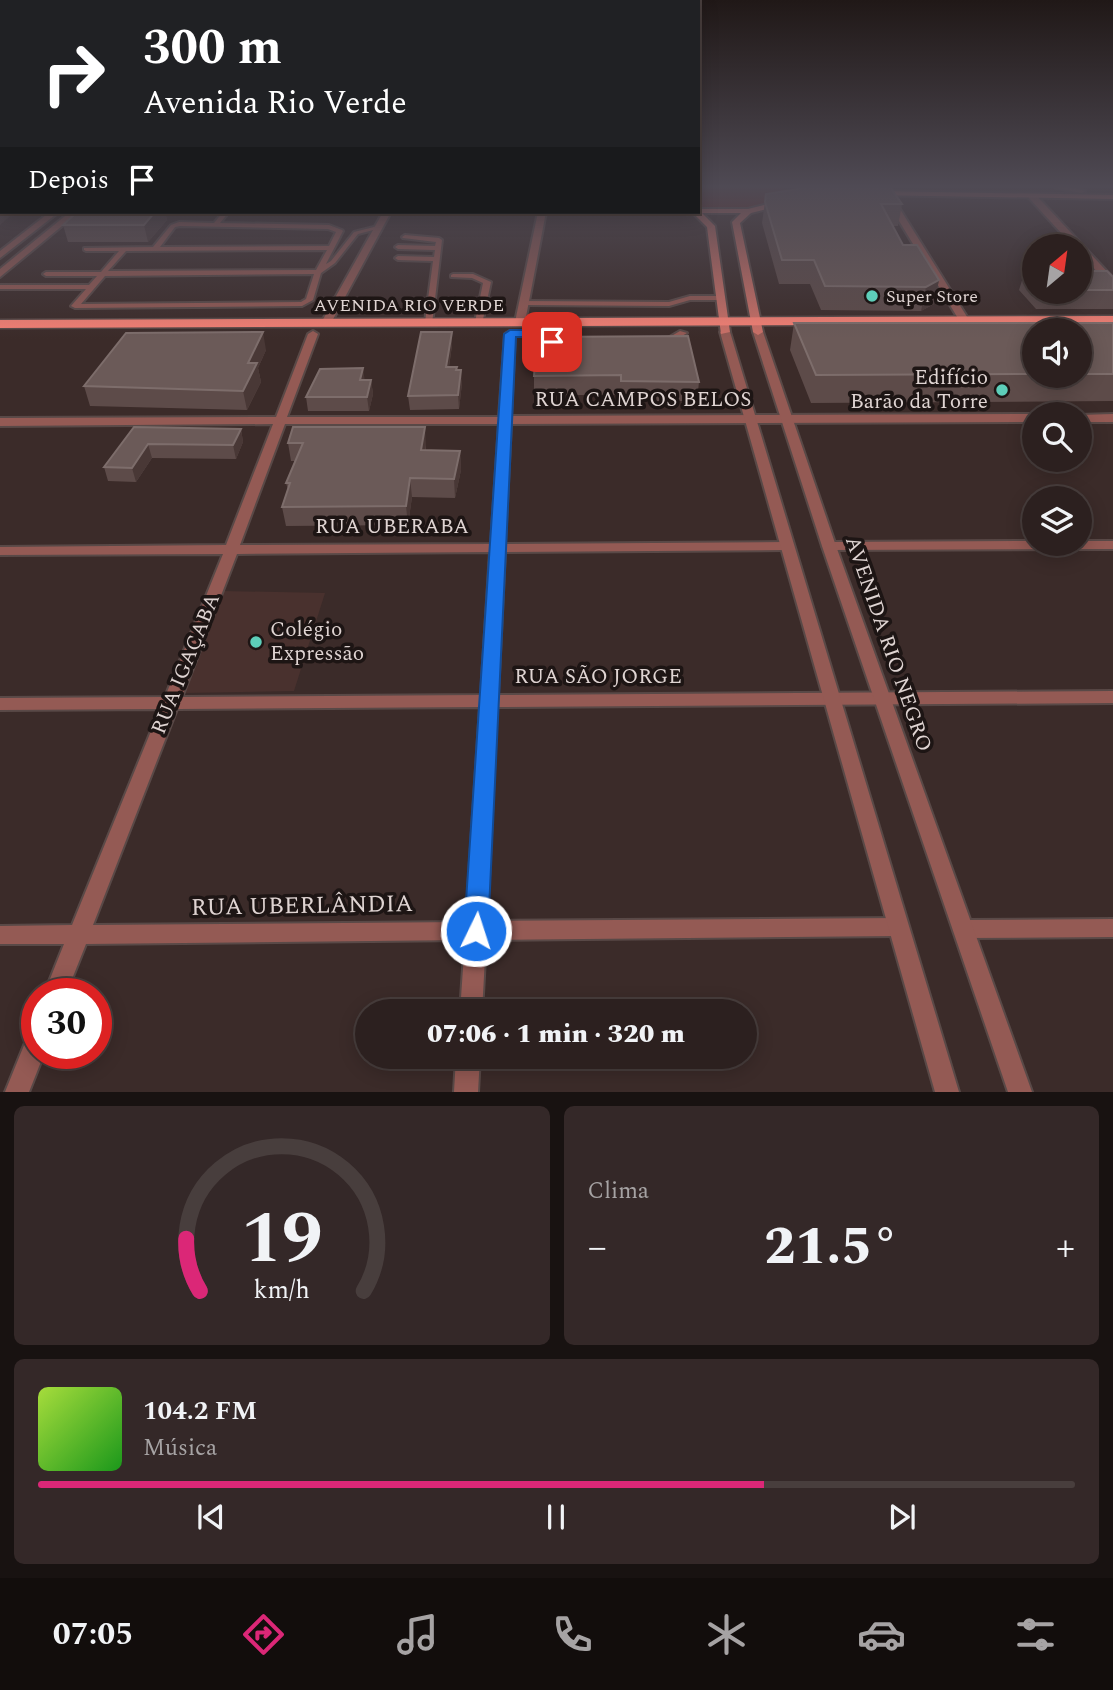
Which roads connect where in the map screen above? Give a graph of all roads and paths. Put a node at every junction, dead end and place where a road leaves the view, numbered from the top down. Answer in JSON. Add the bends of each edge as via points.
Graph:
{"nodes":[{"id":1,"x":21,"y":238,"type":"edge"},
{"id":2,"x":44,"y":238,"type":"edge"},
{"id":3,"x":164,"y":238,"type":"edge"},
{"id":4,"x":334,"y":238,"type":"edge"},
{"id":5,"x":352,"y":238,"type":"edge"},
{"id":6,"x":372,"y":238,"type":"edge"},
{"id":7,"x":420,"y":238,"type":"edge"},
{"id":8,"x":537,"y":238,"type":"edge"},
{"id":9,"x":712,"y":238,"type":"edge"},
{"id":10,"x":739,"y":238,"type":"edge"},
{"id":11,"x":914,"y":238,"type":"edge"},
{"id":12,"x":398,"y":247,"type":"dead end"},
{"id":13,"x":124,"y":248,"type":"junction"},
{"id":14,"x":155,"y":248,"type":"junction"},
{"id":15,"x":328,"y":248,"type":"junction"},
{"id":16,"x":438,"y":248,"type":"junction"},
{"id":17,"x":86,"y":249,"type":"dead end"},
{"id":18,"x":0,"y":255,"type":"edge"},
{"id":19,"x":398,"y":258,"type":"dead end"},
{"id":20,"x":436,"y":258,"type":"junction"},
{"id":21,"x":1092,"y":261,"type":"edge"},
{"id":22,"x":318,"y":272,"type":"junction"},
{"id":23,"x":104,"y":273,"type":"junction"},
{"id":24,"x":0,"y":274,"type":"edge"},
{"id":25,"x":46,"y":274,"type":"dead end"},
{"id":26,"x":453,"y":276,"type":"dead end"},
{"id":27,"x":1113,"y":284,"type":"edge"},
{"id":28,"x":92,"y":286,"type":"junction"},
{"id":29,"x":0,"y":287,"type":"edge"},
{"id":30,"x":720,"y":298,"type":"junction"},
{"id":31,"x":524,"y":303,"type":"junction"},
{"id":32,"x":964,"y":320,"type":"junction"},
{"id":33,"x":1113,"y":320,"type":"edge"},
{"id":34,"x":429,"y":322,"type":"junction"},
{"id":35,"x":479,"y":322,"type":"junction"},
{"id":36,"x":326,"y":323,"type":"junction"},
{"id":37,"x":0,"y":324,"type":"edge"},
{"id":38,"x":724,"y":327,"type":"junction"},
{"id":39,"x":757,"y":327,"type":"junction"},
{"id":40,"x":515,"y":328,"type":"junction"},
{"id":41,"x":1092,"y":330,"type":"edge"},
{"id":42,"x":1113,"y":330,"type":"edge"},
{"id":43,"x":1022,"y":331,"type":"edge"},
{"id":44,"x":683,"y":332,"type":"junction"},
{"id":45,"x":313,"y":334,"type":"junction"},
{"id":46,"x":0,"y":335,"type":"edge"},
{"id":47,"x":657,"y":343,"type":"edge"},
{"id":48,"x":1022,"y":418,"type":"edge"},
{"id":49,"x":1092,"y":418,"type":"edge"},
{"id":50,"x":1113,"y":418,"type":"edge"},
{"id":51,"x":749,"y":419,"type":"junction"},
{"id":52,"x":785,"y":419,"type":"junction"},
{"id":53,"x":507,"y":420,"type":"junction"},
{"id":54,"x":0,"y":422,"type":"edge"},
{"id":55,"x":281,"y":422,"type":"junction"},
{"id":56,"x":785,"y":545,"type":"junction"},
{"id":57,"x":1113,"y":545,"type":"edge"},
{"id":58,"x":829,"y":546,"type":"junction"},
{"id":59,"x":498,"y":547,"type":"junction"},
{"id":60,"x":233,"y":549,"type":"junction"},
{"id":61,"x":0,"y":551,"type":"edge"},
{"id":62,"x":1113,"y":697,"type":"edge"},
{"id":63,"x":830,"y":698,"type":"junction"},
{"id":64,"x":883,"y":698,"type":"junction"},
{"id":65,"x":490,"y":701,"type":"junction"},
{"id":66,"x":169,"y":703,"type":"junction"},
{"id":67,"x":0,"y":704,"type":"edge"},
{"id":68,"x":898,"y":927,"type":"junction"},
{"id":69,"x":1113,"y":928,"type":"edge"},
{"id":70,"x":964,"y":929,"type":"junction"},
{"id":71,"x":476,"y":931,"type":"junction"},
{"id":72,"x":0,"y":935,"type":"edge"},
{"id":73,"x":78,"y":935,"type":"junction"},
{"id":74,"x":61,"y":978,"type":"edge"},
{"id":75,"x":472,"y":999,"type":"edge"},
{"id":76,"x":26,"y":1069,"type":"edge"},
{"id":77,"x":467,"y":1069,"type":"edge"},
{"id":78,"x":17,"y":1091,"type":"edge"},
{"id":79,"x":466,"y":1091,"type":"edge"},
{"id":80,"x":947,"y":1091,"type":"edge"},
{"id":81,"x":1020,"y":1091,"type":"edge"}],
"edges":[{"from":1,"to":18,"type":"street"},
{"from":2,"to":24,"type":"street"},
{"from":3,"to":14,"type":"lane"},
{"from":4,"to":15,"type":"lane"},
{"from":5,"to":22,"type":"lane","via":[[333,262]]},
{"from":6,"to":36,"type":"street"},
{"from":7,"to":16,"type":"lane","via":[[439,240]]},
{"from":8,"to":31,"type":"street"},
{"from":9,"to":30,"type":"main road"},
{"from":10,"to":39,"type":"main road","name":"AVENIDA RIO NEGRO"},
{"from":11,"to":32,"type":"street"},
{"from":12,"to":16,"type":"lane"},
{"from":13,"to":14,"type":"lane"},
{"from":13,"to":17,"type":"lane"},
{"from":13,"to":23,"type":"lane"},
{"from":14,"to":15,"type":"lane"},
{"from":15,"to":22,"type":"lane"},
{"from":16,"to":20,"type":"lane"},
{"from":19,"to":20,"type":"lane"},
{"from":20,"to":34,"type":"lane"},
{"from":21,"to":27,"type":"street"},
{"from":22,"to":23,"type":"lane"},
{"from":22,"to":28,"type":"lane","via":[[309,300],[292,306],[75,306]]},
{"from":23,"to":25,"type":"lane"},
{"from":23,"to":28,"type":"lane"},
{"from":26,"to":35,"type":"lane","via":[[487,282]]},
{"from":28,"to":29,"type":"lane"},
{"from":30,"to":31,"type":"lane","via":[[690,298],[669,304]]},
{"from":30,"to":38,"type":"main road"},
{"from":31,"to":40,"type":"street"},
{"from":32,"to":33,"type":"main road","name":"AVENIDA RIO VERDE"},
{"from":32,"to":39,"type":"main road","name":"AVENIDA RIO VERDE"},
{"from":34,"to":35,"type":"main road","name":"AVENIDA RIO VERDE"},
{"from":34,"to":36,"type":"main road","name":"AVENIDA RIO VERDE"},
{"from":35,"to":40,"type":"main road","name":"AVENIDA RIO VERDE"},
{"from":36,"to":37,"type":"main road","name":"AVENIDA RIO VERDE"},
{"from":38,"to":39,"type":"main road","name":"AVENIDA RIO VERDE"},
{"from":38,"to":40,"type":"main road","name":"AVENIDA RIO VERDE"},
{"from":38,"to":44,"type":"main road","name":"AVENIDA RIO VERDE"},
{"from":38,"to":51,"type":"street"},
{"from":39,"to":43,"type":"main road","name":"AVENIDA RIO VERDE"},
{"from":39,"to":52,"type":"street","name":"AVENIDA RIO NEGRO"},
{"from":40,"to":44,"type":"main road","name":"AVENIDA RIO VERDE"},
{"from":40,"to":45,"type":"main road","name":"AVENIDA RIO VERDE"},
{"from":40,"to":53,"type":"street"},
{"from":41,"to":42,"type":"main road"},
{"from":44,"to":47,"type":"lane"},
{"from":45,"to":46,"type":"main road","name":"AVENIDA RIO VERDE"},
{"from":45,"to":55,"type":"street","name":"RUA IGAÇABA"},
{"from":48,"to":52,"type":"street","name":"RUA CAMPOS BELOS"},
{"from":49,"to":50,"type":"street"},
{"from":51,"to":52,"type":"street","name":"RUA CAMPOS BELOS"},
{"from":51,"to":53,"type":"street","name":"RUA CAMPOS BELOS"},
{"from":51,"to":56,"type":"street"},
{"from":52,"to":58,"type":"street","name":"AVENIDA RIO NEGRO"},
{"from":53,"to":55,"type":"street","name":"RUA CAMPOS BELOS"},
{"from":53,"to":59,"type":"street"},
{"from":54,"to":55,"type":"street","name":"RUA CAMPOS BELOS"},
{"from":55,"to":60,"type":"street","name":"RUA IGAÇABA"},
{"from":56,"to":59,"type":"street","name":"RUA UBERABA"},
{"from":56,"to":63,"type":"street"},
{"from":57,"to":58,"type":"street"},
{"from":58,"to":64,"type":"street","name":"AVENIDA RIO NEGRO"},
{"from":59,"to":60,"type":"street","name":"RUA UBERABA"},
{"from":59,"to":65,"type":"street"},
{"from":60,"to":61,"type":"street","name":"RUA UBERABA"},
{"from":60,"to":66,"type":"street","name":"RUA IGAÇABA"},
{"from":62,"to":64,"type":"street","name":"RUA SÃO JORGE"},
{"from":63,"to":64,"type":"street","name":"RUA SÃO JORGE"},
{"from":63,"to":65,"type":"street","name":"RUA SÃO JORGE"},
{"from":63,"to":68,"type":"street"},
{"from":64,"to":70,"type":"street","name":"AVENIDA RIO NEGRO"},
{"from":65,"to":66,"type":"street","name":"RUA SÃO JORGE"},
{"from":65,"to":71,"type":"street"},
{"from":66,"to":67,"type":"street","name":"RUA SÃO JORGE"},
{"from":66,"to":73,"type":"street","name":"RUA IGAÇABA"},
{"from":68,"to":71,"type":"street","name":"RUA UBERLÂNDIA"},
{"from":68,"to":80,"type":"street"},
{"from":69,"to":70,"type":"street"},
{"from":70,"to":81,"type":"street","name":"AVENIDA RIO NEGRO"},
{"from":71,"to":73,"type":"street","name":"RUA UBERLÂNDIA"},
{"from":71,"to":75,"type":"street"},
{"from":72,"to":73,"type":"street","name":"RUA UBERLÂNDIA"},
{"from":73,"to":74,"type":"street","name":"RUA IGAÇABA"},
{"from":76,"to":78,"type":"street"},
{"from":77,"to":79,"type":"street"}]}
